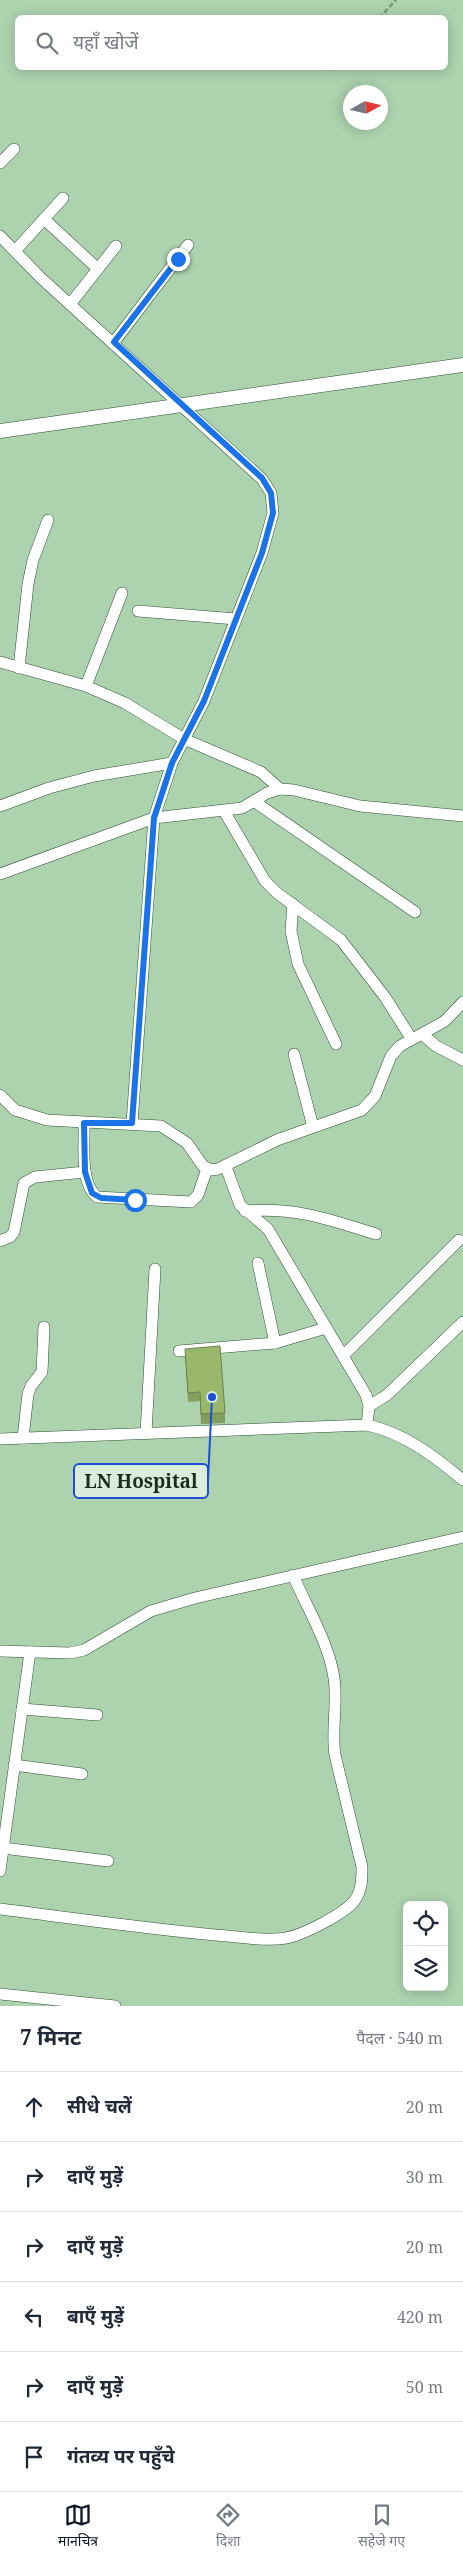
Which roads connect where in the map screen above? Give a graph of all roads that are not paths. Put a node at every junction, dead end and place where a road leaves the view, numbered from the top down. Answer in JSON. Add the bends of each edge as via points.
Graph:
{"nodes":[{"id":1,"x":14,"y":149,"type":"dead end"},
{"id":2,"x":0,"y":163,"type":"edge"},
{"id":3,"x":63,"y":198,"type":"dead end"},
{"id":4,"x":44,"y":219,"type":"junction"},
{"id":5,"x":6,"y":245,"type":"edge"},
{"id":6,"x":116,"y":246,"type":"dead end"},
{"id":7,"x":188,"y":246,"type":"dead end"},
{"id":8,"x":98,"y":269,"type":"junction"},
{"id":9,"x":71,"y":303,"type":"junction"},
{"id":10,"x":114,"y":342,"type":"junction"},
{"id":11,"x":463,"y":365,"type":"edge"},
{"id":12,"x":184,"y":406,"type":"junction"},
{"id":13,"x":0,"y":431,"type":"edge"},
{"id":14,"x":48,"y":520,"type":"dead end"},
{"id":15,"x":122,"y":593,"type":"dead end"},
{"id":16,"x":138,"y":611,"type":"dead end"},
{"id":17,"x":236,"y":619,"type":"junction"},
{"id":18,"x":0,"y":662,"type":"edge"},
{"id":19,"x":19,"y":668,"type":"junction"},
{"id":20,"x":86,"y":686,"type":"junction"},
{"id":21,"x":184,"y":739,"type":"junction"},
{"id":22,"x":172,"y":763,"type":"junction"},
{"id":23,"x":280,"y":789,"type":"junction"},
{"id":24,"x":255,"y":802,"type":"junction"},
{"id":25,"x":0,"y":806,"type":"edge"},
{"id":26,"x":224,"y":811,"type":"junction"},
{"id":27,"x":463,"y":816,"type":"edge"},
{"id":28,"x":154,"y":818,"type":"junction"},
{"id":29,"x":0,"y":874,"type":"edge"},
{"id":30,"x":293,"y":904,"type":"junction"},
{"id":31,"x":415,"y":912,"type":"dead end"},
{"id":32,"x":463,"y":1002,"type":"edge"},
{"id":33,"x":417,"y":1036,"type":"junction"},
{"id":34,"x":336,"y":1044,"type":"dead end"},
{"id":35,"x":294,"y":1054,"type":"dead end"},
{"id":36,"x":463,"y":1060,"type":"edge"},
{"id":37,"x":0,"y":1096,"type":"edge"},
{"id":38,"x":84,"y":1123,"type":"junction"},
{"id":39,"x":132,"y":1123,"type":"junction"},
{"id":40,"x":313,"y":1127,"type":"junction"},
{"id":41,"x":226,"y":1167,"type":"junction"},
{"id":42,"x":207,"y":1169,"type":"junction"},
{"id":43,"x":85,"y":1172,"type":"junction"},
{"id":44,"x":245,"y":1211,"type":"junction"},
{"id":45,"x":376,"y":1234,"type":"dead end"},
{"id":46,"x":459,"y":1240,"type":"dead end"},
{"id":47,"x":0,"y":1241,"type":"edge"},
{"id":48,"x":258,"y":1263,"type":"dead end"},
{"id":49,"x":155,"y":1269,"type":"dead end"},
{"id":50,"x":463,"y":1322,"type":"edge"},
{"id":51,"x":44,"y":1327,"type":"dead end"},
{"id":52,"x":326,"y":1328,"type":"junction"},
{"id":53,"x":275,"y":1343,"type":"junction"},
{"id":54,"x":179,"y":1351,"type":"dead end"},
{"id":55,"x":342,"y":1356,"type":"junction"},
{"id":56,"x":369,"y":1406,"type":"junction"},
{"id":57,"x":367,"y":1425,"type":"junction"},
{"id":58,"x":146,"y":1433,"type":"junction"},
{"id":59,"x":23,"y":1438,"type":"junction"},
{"id":60,"x":0,"y":1439,"type":"edge"},
{"id":61,"x":463,"y":1480,"type":"edge"},
{"id":62,"x":463,"y":1537,"type":"edge"},
{"id":63,"x":293,"y":1575,"type":"junction"},
{"id":64,"x":0,"y":1651,"type":"edge"},
{"id":65,"x":30,"y":1652,"type":"junction"},
{"id":66,"x":22,"y":1709,"type":"junction"},
{"id":67,"x":98,"y":1715,"type":"dead end"},
{"id":68,"x":14,"y":1766,"type":"junction"},
{"id":69,"x":82,"y":1774,"type":"dead end"},
{"id":70,"x":3,"y":1848,"type":"junction"},
{"id":71,"x":108,"y":1861,"type":"dead end"},
{"id":72,"x":0,"y":1871,"type":"edge"},
{"id":73,"x":0,"y":1909,"type":"edge"},
{"id":74,"x":0,"y":1994,"type":"edge"},
{"id":75,"x":115,"y":2006,"type":"edge"}],
"edges":[{"from":1,"to":2,"type":"street"},
{"from":3,"to":4,"type":"street"},
{"from":4,"to":5,"type":"street"},
{"from":4,"to":8,"type":"street"},
{"from":5,"to":9,"type":"street"},
{"from":6,"to":8,"type":"street"},
{"from":7,"to":10,"type":"street"},
{"from":8,"to":9,"type":"street"},
{"from":9,"to":10,"type":"street"},
{"from":10,"to":12,"type":"street"},
{"from":11,"to":12,"type":"street"},
{"from":12,"to":13,"type":"street"},
{"from":12,"to":17,"type":"street","via":[[262,478],[271,493],[273,513],[262,553]]},
{"from":14,"to":19,"type":"street","via":[[28,584]]},
{"from":15,"to":20,"type":"street"},
{"from":16,"to":17,"type":"street"},
{"from":17,"to":21,"type":"street","via":[[204,701]]},
{"from":18,"to":19,"type":"street"},
{"from":19,"to":20,"type":"street"},
{"from":20,"to":21,"type":"street","via":[[124,703]]},
{"from":21,"to":22,"type":"street"},
{"from":21,"to":23,"type":"street","via":[[260,772]]},
{"from":22,"to":25,"type":"street","via":[[94,776]]},
{"from":22,"to":28,"type":"street"},
{"from":23,"to":24,"type":"street"},
{"from":23,"to":27,"type":"street","via":[[360,806]]},
{"from":24,"to":26,"type":"street"},
{"from":24,"to":31,"type":"street"},
{"from":26,"to":28,"type":"street"},
{"from":26,"to":30,"type":"street","via":[[266,881]]},
{"from":28,"to":29,"type":"street"},
{"from":28,"to":39,"type":"street"},
{"from":30,"to":33,"type":"street","via":[[341,940]]},
{"from":30,"to":34,"type":"street","via":[[291,931],[298,964]]},
{"from":32,"to":33,"type":"street","via":[[445,1022]]},
{"from":33,"to":36,"type":"street"},
{"from":33,"to":40,"type":"street","via":[[391,1056],[370,1103],[362,1110]]},
{"from":35,"to":40,"type":"street"},
{"from":37,"to":38,"type":"street","via":[[29,1115]]},
{"from":38,"to":39,"type":"street"},
{"from":38,"to":43,"type":"street"},
{"from":39,"to":42,"type":"street","via":[[161,1126],[172,1131]]},
{"from":40,"to":41,"type":"street","via":[[277,1140]]},
{"from":41,"to":42,"type":"street"},
{"from":41,"to":44,"type":"street"},
{"from":42,"to":43,"type":"street","via":[[196,1199],[187,1204],[97,1197]]},
{"from":43,"to":47,"type":"street","via":[[35,1177],[24,1183],[14,1232]]},
{"from":44,"to":45,"type":"street","via":[[305,1212]]},
{"from":44,"to":52,"type":"street","via":[[268,1229]]},
{"from":46,"to":55,"type":"street"},
{"from":48,"to":53,"type":"street"},
{"from":49,"to":58,"type":"street"},
{"from":50,"to":56,"type":"street","via":[[387,1395]]},
{"from":51,"to":59,"type":"street","via":[[42,1372],[28,1394]]},
{"from":52,"to":53,"type":"street"},
{"from":52,"to":55,"type":"street"},
{"from":53,"to":54,"type":"street"},
{"from":55,"to":56,"type":"street","via":[[366,1395]]},
{"from":56,"to":57,"type":"street"},
{"from":57,"to":58,"type":"street"},
{"from":57,"to":61,"type":"street","via":[[397,1434],[435,1457]]},
{"from":58,"to":59,"type":"street"},
{"from":59,"to":60,"type":"street"},
{"from":62,"to":63,"type":"street"},
{"from":63,"to":65,"type":"street","via":[[151,1611],[84,1650]]},
{"from":63,"to":73,"type":"street","via":[[330,1659],[334,1679],[335,1755],[362,1867],[362,1885],[356,1899],[347,1908],[300,1934],[265,1939]]},
{"from":64,"to":65,"type":"street"},
{"from":65,"to":66,"type":"street"},
{"from":66,"to":67,"type":"street"},
{"from":66,"to":68,"type":"street"},
{"from":68,"to":69,"type":"street"},
{"from":68,"to":70,"type":"street"},
{"from":70,"to":71,"type":"street"},
{"from":70,"to":72,"type":"street"},
{"from":74,"to":75,"type":"street"}]}
